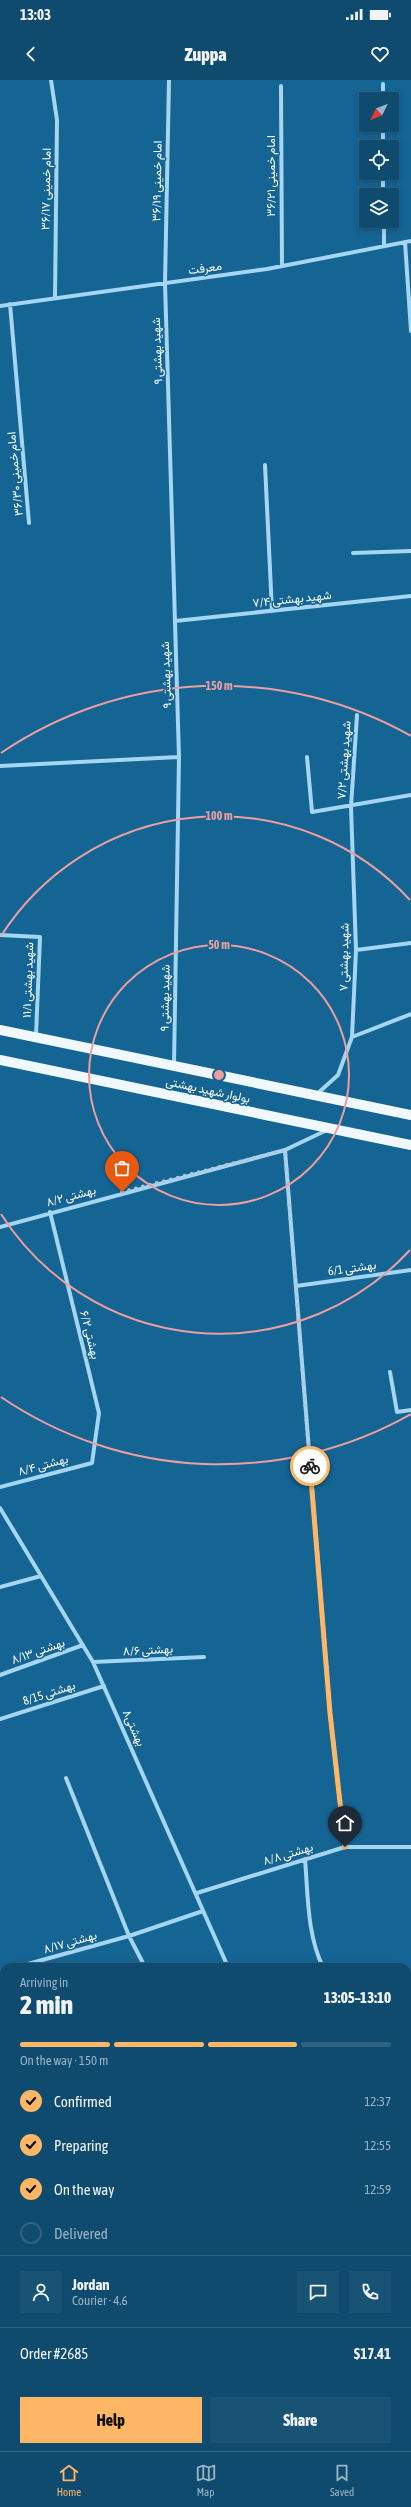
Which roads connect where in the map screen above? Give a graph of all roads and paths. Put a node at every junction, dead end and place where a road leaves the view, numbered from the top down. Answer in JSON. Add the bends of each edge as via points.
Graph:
{"nodes":[{"id":1,"x":51,"y":80,"type":"edge"},
{"id":2,"x":169,"y":80,"type":"edge"},
{"id":3,"x":383,"y":84,"type":"dead end"},
{"id":4,"x":281,"y":86,"type":"dead end"},
{"id":5,"x":383,"y":92,"type":"edge"},
{"id":6,"x":384,"y":228,"type":"edge"},
{"id":7,"x":411,"y":241,"type":"edge"},
{"id":8,"x":405,"y":242,"type":"junction"},
{"id":9,"x":384,"y":246,"type":"junction"},
{"id":10,"x":282,"y":266,"type":"junction"},
{"id":11,"x":165,"y":283,"type":"junction"},
{"id":12,"x":55,"y":298,"type":"junction"},
{"id":13,"x":10,"y":304,"type":"junction"},
{"id":14,"x":0,"y":306,"type":"edge"},
{"id":15,"x":411,"y":331,"type":"edge"},
{"id":16,"x":265,"y":465,"type":"dead end"},
{"id":17,"x":29,"y":523,"type":"dead end"},
{"id":18,"x":411,"y":551,"type":"edge"},
{"id":19,"x":353,"y":553,"type":"dead end"},
{"id":20,"x":411,"y":596,"type":"edge"},
{"id":21,"x":272,"y":611,"type":"junction"},
{"id":22,"x":175,"y":621,"type":"junction"},
{"id":23,"x":357,"y":715,"type":"dead end"},
{"id":24,"x":179,"y":757,"type":"junction"},
{"id":25,"x":307,"y":757,"type":"dead end"},
{"id":26,"x":0,"y":766,"type":"edge"},
{"id":27,"x":411,"y":795,"type":"edge"},
{"id":28,"x":351,"y":807,"type":"junction"},
{"id":29,"x":0,"y":936,"type":"edge"},
{"id":30,"x":411,"y":943,"type":"edge"},
{"id":31,"x":356,"y":950,"type":"junction"},
{"id":32,"x":411,"y":1014,"type":"edge"},
{"id":33,"x":0,"y":1030,"type":"edge"},
{"id":34,"x":352,"y":1037,"type":"junction"},
{"id":35,"x":36,"y":1038,"type":"junction"},
{"id":36,"x":0,"y":1060,"type":"edge"},
{"id":37,"x":174,"y":1066,"type":"junction"},
{"id":38,"x":315,"y":1096,"type":"junction"},
{"id":39,"x":411,"y":1115,"type":"edge"},
{"id":40,"x":329,"y":1129,"type":"junction"},
{"id":41,"x":411,"y":1144,"type":"edge"},
{"id":42,"x":285,"y":1150,"type":"junction"},
{"id":43,"x":50,"y":1212,"type":"junction"},
{"id":44,"x":0,"y":1227,"type":"edge"},
{"id":45,"x":411,"y":1270,"type":"edge"},
{"id":46,"x":296,"y":1286,"type":"junction"},
{"id":47,"x":390,"y":1372,"type":"dead end"},
{"id":48,"x":411,"y":1410,"type":"edge"},
{"id":49,"x":92,"y":1463,"type":"joint"},
{"id":50,"x":0,"y":1487,"type":"edge"},
{"id":51,"x":0,"y":1508,"type":"edge"},
{"id":52,"x":41,"y":1576,"type":"junction"},
{"id":53,"x":0,"y":1587,"type":"edge"},
{"id":54,"x":83,"y":1645,"type":"junction"},
{"id":55,"x":204,"y":1657,"type":"dead end"},
{"id":56,"x":93,"y":1662,"type":"junction"},
{"id":57,"x":0,"y":1675,"type":"edge"},
{"id":58,"x":104,"y":1686,"type":"junction"},
{"id":59,"x":0,"y":1719,"type":"edge"},
{"id":60,"x":66,"y":1778,"type":"dead end"},
{"id":61,"x":345,"y":1847,"type":"junction"},
{"id":62,"x":411,"y":1847,"type":"edge"},
{"id":63,"x":305,"y":1859,"type":"junction"},
{"id":64,"x":197,"y":1893,"type":"junction"},
{"id":65,"x":203,"y":1911,"type":"junction"},
{"id":66,"x":129,"y":1936,"type":"junction"},
{"id":67,"x":38,"y":1961,"type":"joint"},
{"id":68,"x":31,"y":1963,"type":"edge"},
{"id":69,"x":143,"y":1963,"type":"edge"},
{"id":70,"x":226,"y":1963,"type":"edge"},
{"id":71,"x":321,"y":1963,"type":"edge"}],
"edges":[{"from":1,"to":12,"type":"street","name":"امام خمینی ۳۶/۱۷","via":[[57,120]]},
{"from":2,"to":11,"type":"street","name":"امام خمینی ۳۶/۱۹"},
{"from":3,"to":5,"type":"street"},
{"from":4,"to":10,"type":"street","name":"امام خمینی ۳۶/۲۱"},
{"from":6,"to":9,"type":"street"},
{"from":7,"to":8,"type":"street","name":"معرفت"},
{"from":8,"to":9,"type":"street","name":"معرفت"},
{"from":8,"to":15,"type":"street"},
{"from":9,"to":10,"type":"street","name":"معرفت"},
{"from":10,"to":11,"type":"street","name":"معرفت"},
{"from":11,"to":12,"type":"street","name":"معرفت"},
{"from":11,"to":22,"type":"street","name":"شهید بهشتی ۹"},
{"from":12,"to":13,"type":"street","name":"معرفت"},
{"from":13,"to":14,"type":"street","name":"معرفت"},
{"from":13,"to":17,"type":"street","name":"امام خمینی ۳۶/۳۰"},
{"from":16,"to":21,"type":"street"},
{"from":18,"to":19,"type":"street"},
{"from":20,"to":21,"type":"street","name":"شهید بهشتی ۷/۴"},
{"from":21,"to":22,"type":"street","name":"شهید بهشتی ۷/۴"},
{"from":22,"to":24,"type":"street","name":"شهید بهشتی ۹"},
{"from":23,"to":28,"type":"street","name":"شهید بهشتی ۷/۲"},
{"from":24,"to":26,"type":"street"},
{"from":24,"to":37,"type":"street","name":"شهید بهشتی ۹"},
{"from":25,"to":28,"type":"street","via":[[312,812]]},
{"from":27,"to":28,"type":"street"},
{"from":28,"to":31,"type":"street","name":"شهید بهشتی ۷"},
{"from":29,"to":35,"type":"street","name":"شهید بهشتی ۱۱/۱","via":[[40,937]]},
{"from":30,"to":31,"type":"street"},
{"from":31,"to":34,"type":"street","name":"شهید بهشتی ۷"},
{"from":32,"to":34,"type":"street"},
{"from":33,"to":35,"type":"main road","name":"بولوار شهید بهشتی"},
{"from":34,"to":38,"type":"street","name":"شهید بهشتی ۷","via":[[338,1075]]},
{"from":35,"to":37,"type":"main road","name":"بولوار شهید بهشتی"},
{"from":36,"to":40,"type":"main road","name":"بولوار شهید بهشتی"},
{"from":37,"to":38,"type":"main road","name":"بولوار شهید بهشتی"},
{"from":38,"to":39,"type":"main road","name":"بولوار شهید بهشتی"},
{"from":40,"to":41,"type":"main road","name":"بولوار شهید بهشتی"},
{"from":40,"to":42,"type":"street","name":"بهشتی ۸/۲"},
{"from":42,"to":43,"type":"street","name":"بهشتی ۸/۲"},
{"from":42,"to":46,"type":"street"},
{"from":43,"to":44,"type":"street","name":"بهشتی ۸/۲"},
{"from":43,"to":49,"type":"street","name":"بهشتی ۶/۲","via":[[99,1413]]},
{"from":45,"to":46,"type":"street","name":"بهشتی 6/1"},
{"from":46,"to":61,"type":"street","via":[[329,1697]]},
{"from":47,"to":48,"type":"street","via":[[397,1412]]},
{"from":49,"to":50,"type":"street","name":"بهشتی ۸/۴"},
{"from":51,"to":52,"type":"street","name":"بهشتی۸"},
{"from":52,"to":53,"type":"street"},
{"from":52,"to":54,"type":"street","name":"بهشتی۸"},
{"from":54,"to":56,"type":"street","name":"بهشتی۸"},
{"from":54,"to":57,"type":"street","name":"بهشتی ۸/۱۳"},
{"from":55,"to":56,"type":"street","name":"بهشتی ۸/۶"},
{"from":56,"to":58,"type":"street","name":"بهشتی۸"},
{"from":58,"to":59,"type":"street","name":"بهشتی 8/15"},
{"from":58,"to":64,"type":"street","name":"بهشتی۸"},
{"from":60,"to":66,"type":"street"},
{"from":61,"to":62,"type":"street","name":"بهشتی ۸/۸"},
{"from":61,"to":63,"type":"street","name":"بهشتی ۸/۸"},
{"from":63,"to":64,"type":"street","name":"بهشتی ۸/۸"},
{"from":63,"to":71,"type":"street","via":[[311,1924]]},
{"from":64,"to":65,"type":"street","name":"بهشتی۸"},
{"from":65,"to":66,"type":"street","name":"بهشتی ۸/۱۷"},
{"from":65,"to":70,"type":"street","name":"بهشتی۸"},
{"from":66,"to":67,"type":"street","name":"بهشتی ۸/۱۷"},
{"from":66,"to":69,"type":"street"},
{"from":67,"to":68,"type":"street","name":"بهشتی ۸/۱۷"}]}
